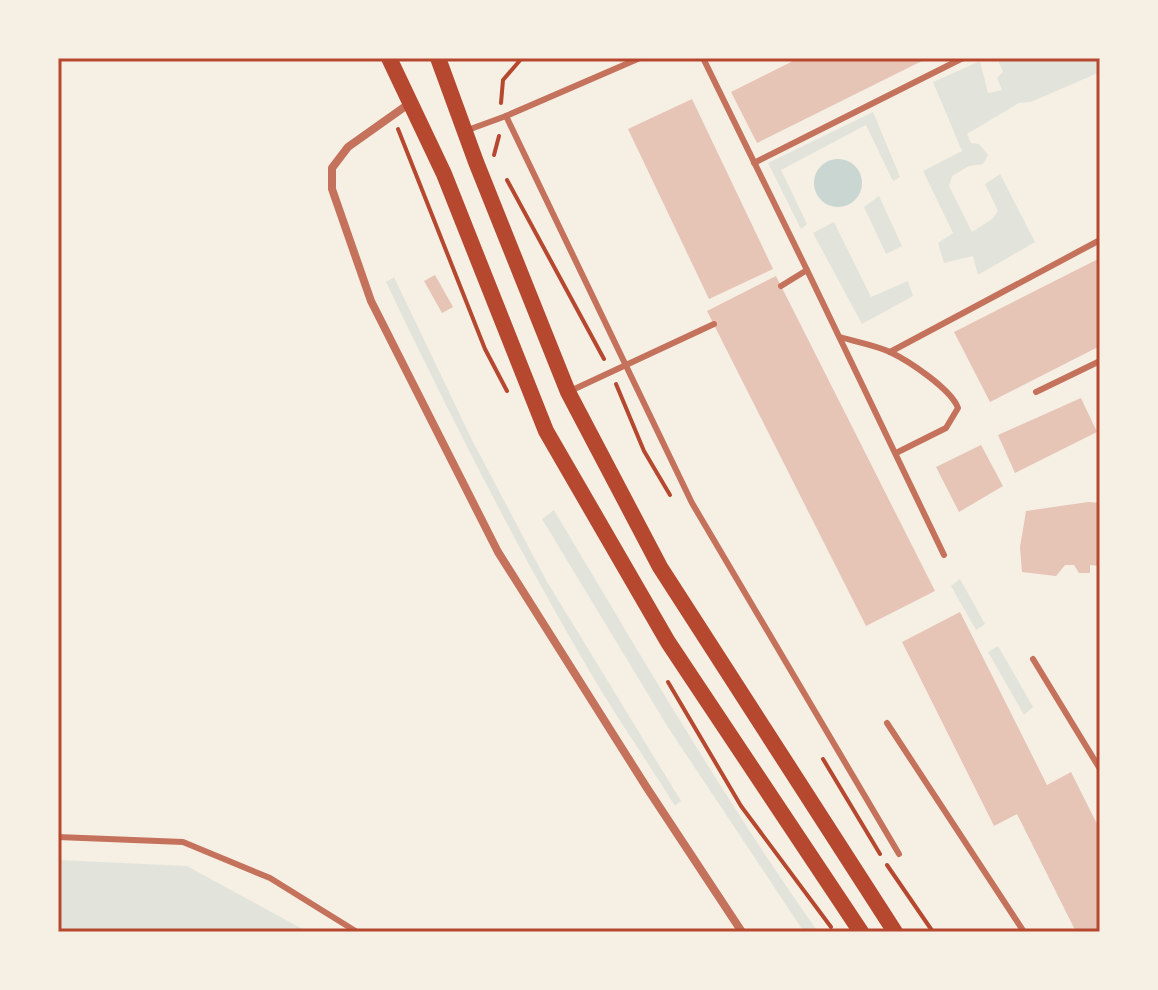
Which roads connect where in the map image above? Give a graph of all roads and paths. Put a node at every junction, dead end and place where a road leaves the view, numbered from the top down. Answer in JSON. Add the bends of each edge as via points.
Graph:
{"nodes":[{"id":1,"x":389,"y":58,"type":"edge"},
{"id":2,"x":438,"y":58,"type":"edge"},
{"id":3,"x":640,"y":58,"type":"edge"},
{"id":4,"x":703,"y":58,"type":"edge"},
{"id":5,"x":963,"y":58,"type":"edge"},
{"id":6,"x":410,"y":103,"type":"junction"},
{"id":7,"x":506,"y":116,"type":"junction"},
{"id":8,"x":465,"y":131,"type":"junction"},
{"id":9,"x":754,"y":163,"type":"junction"},
{"id":10,"x":1100,"y":240,"type":"edge"},
{"id":11,"x":807,"y":270,"type":"junction"},
{"id":12,"x":781,"y":286,"type":"dead end"},
{"id":13,"x":714,"y":324,"type":"dead end"},
{"id":14,"x":840,"y":337,"type":"junction"},
{"id":15,"x":890,"y":352,"type":"junction"},
{"id":16,"x":1100,"y":361,"type":"edge"},
{"id":17,"x":625,"y":365,"type":"junction"},
{"id":18,"x":568,"y":392,"type":"junction"},
{"id":19,"x":1036,"y":392,"type":"dead end"},
{"id":20,"x":896,"y":453,"type":"junction"},
{"id":21,"x":944,"y":555,"type":"dead end"},
{"id":22,"x":1033,"y":659,"type":"dead end"},
{"id":23,"x":887,"y":723,"type":"dead end"},
{"id":24,"x":1100,"y":769,"type":"edge"},
{"id":25,"x":58,"y":837,"type":"edge"},
{"id":26,"x":899,"y":854,"type":"dead end"},
{"id":27,"x":357,"y":932,"type":"edge"},
{"id":28,"x":742,"y":932,"type":"edge"},
{"id":29,"x":861,"y":932,"type":"edge"},
{"id":30,"x":895,"y":932,"type":"edge"},
{"id":31,"x":1024,"y":932,"type":"edge"}],
"edges":[{"from":1,"to":6,"type":"main road"},
{"from":2,"to":8,"type":"main road"},
{"from":3,"to":7,"type":"lane"},
{"from":4,"to":9,"type":"lane"},
{"from":5,"to":9,"type":"lane"},
{"from":6,"to":28,"type":"street","via":[[348,147],[332,168],[332,189],[371,301],[498,552]]},
{"from":6,"to":29,"type":"main road","via":[[444,174],[546,431],[668,642]]},
{"from":7,"to":8,"type":"lane"},
{"from":7,"to":17,"type":"lane"},
{"from":8,"to":18,"type":"main road"},
{"from":9,"to":11,"type":"lane"},
{"from":10,"to":15,"type":"lane"},
{"from":11,"to":12,"type":"lane"},
{"from":11,"to":14,"type":"lane"},
{"from":13,"to":17,"type":"lane"},
{"from":14,"to":15,"type":"lane"},
{"from":14,"to":20,"type":"lane"},
{"from":15,"to":20,"type":"lane","via":[[939,385],[958,408],[946,428]]},
{"from":16,"to":19,"type":"lane"},
{"from":17,"to":18,"type":"lane"},
{"from":17,"to":26,"type":"lane","via":[[692,503]]},
{"from":18,"to":30,"type":"main road","via":[[660,567]]},
{"from":20,"to":21,"type":"lane"},
{"from":22,"to":24,"type":"lane"},
{"from":23,"to":31,"type":"lane"},
{"from":25,"to":27,"type":"lane","via":[[183,842],[270,878]]}]}
